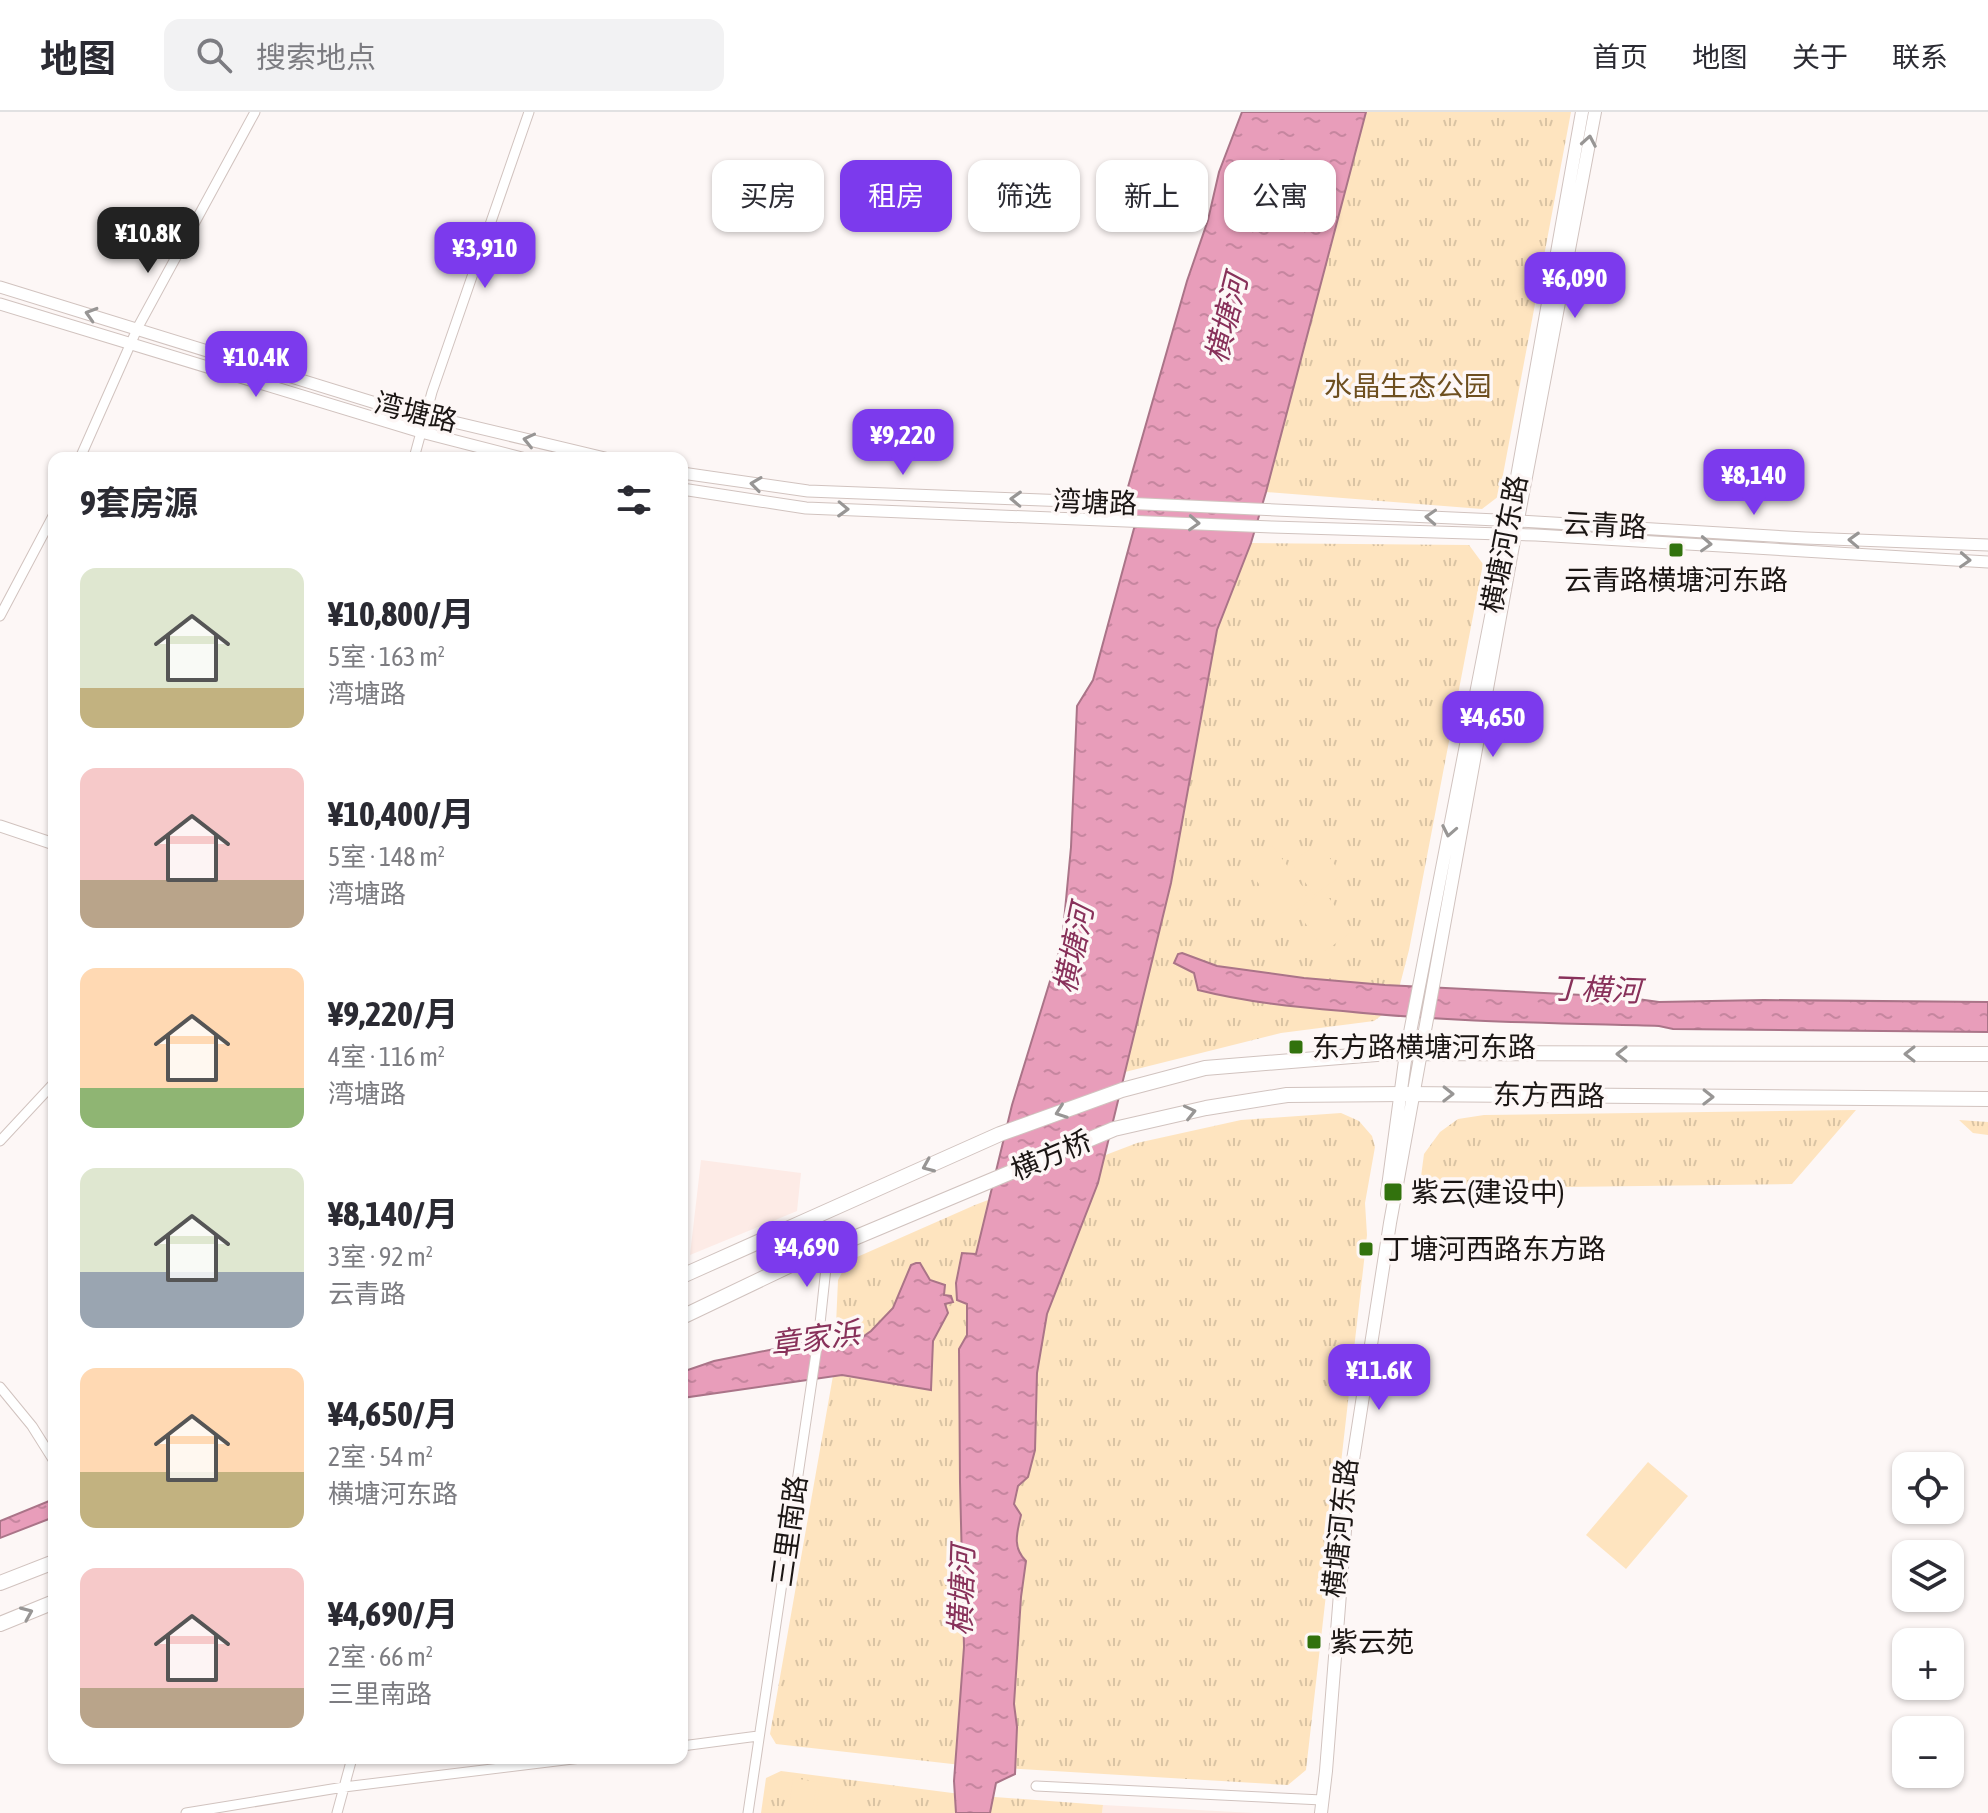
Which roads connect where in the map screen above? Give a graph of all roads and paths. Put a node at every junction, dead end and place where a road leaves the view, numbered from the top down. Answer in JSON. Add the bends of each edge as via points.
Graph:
{"nodes":[{"id":1,"x":255,"y":112,"type":"edge"},
{"id":2,"x":529,"y":112,"type":"edge"},
{"id":3,"x":1582,"y":112,"type":"edge"},
{"id":4,"x":1595,"y":112,"type":"edge"},
{"id":5,"x":0,"y":287,"type":"edge"},
{"id":6,"x":0,"y":304,"type":"edge"},
{"id":7,"x":137,"y":329,"type":"junction"},
{"id":8,"x":131,"y":343,"type":"junction"},
{"id":9,"x":426,"y":415,"type":"junction"},
{"id":10,"x":421,"y":432,"type":"junction"},
{"id":11,"x":83,"y":452,"type":"edge"},
{"id":12,"x":416,"y":452,"type":"edge"},
{"id":13,"x":499,"y":452,"type":"edge"},
{"id":14,"x":580,"y":452,"type":"edge"},
{"id":15,"x":688,"y":474,"type":"edge"},
{"id":16,"x":688,"y":490,"type":"edge"},
{"id":17,"x":48,"y":525,"type":"edge"},
{"id":18,"x":1513,"y":528,"type":"junction"},
{"id":19,"x":1988,"y":545,"type":"edge"},
{"id":20,"x":1988,"y":562,"type":"edge"},
{"id":21,"x":0,"y":616,"type":"edge"},
{"id":22,"x":0,"y":826,"type":"edge"},
{"id":23,"x":48,"y":842,"type":"edge"},
{"id":24,"x":1419,"y":1021,"type":"junction"},
{"id":25,"x":1413,"y":1053,"type":"junction"},
{"id":26,"x":1988,"y":1054,"type":"edge"},
{"id":27,"x":48,"y":1089,"type":"edge"},
{"id":28,"x":1122,"y":1090,"type":"joint"},
{"id":29,"x":1407,"y":1094,"type":"junction"},
{"id":30,"x":1988,"y":1099,"type":"edge"},
{"id":31,"x":1114,"y":1129,"type":"joint"},
{"id":32,"x":0,"y":1141,"type":"edge"},
{"id":33,"x":828,"y":1249,"type":"junction"},
{"id":34,"x":688,"y":1273,"type":"edge"},
{"id":35,"x":688,"y":1314,"type":"edge"},
{"id":36,"x":0,"y":1387,"type":"edge"},
{"id":37,"x":48,"y":1451,"type":"edge"},
{"id":38,"x":48,"y":1564,"type":"edge"},
{"id":39,"x":0,"y":1583,"type":"edge"},
{"id":40,"x":48,"y":1604,"type":"edge"},
{"id":41,"x":0,"y":1624,"type":"edge"},
{"id":42,"x":758,"y":1736,"type":"junction"},
{"id":43,"x":688,"y":1745,"type":"edge"},
{"id":44,"x":350,"y":1764,"type":"edge"},
{"id":45,"x":532,"y":1764,"type":"edge"},
{"id":46,"x":1036,"y":1786,"type":"dead end"},
{"id":47,"x":344,"y":1787,"type":"junction"},
{"id":48,"x":1322,"y":1807,"type":"edge"},
{"id":49,"x":186,"y":1813,"type":"edge"},
{"id":50,"x":337,"y":1813,"type":"edge"},
{"id":51,"x":748,"y":1813,"type":"edge"}],
"edges":[{"from":1,"to":7,"type":"street"},
{"from":2,"to":9,"type":"street"},
{"from":3,"to":18,"type":"main road","name":"横塘河东路"},
{"from":18,"to":4,"type":"main road","name":"横塘河东路","one_way":true},
{"from":7,"to":5,"type":"street","name":"湾塘路","one_way":true},
{"from":6,"to":8,"type":"street"},
{"from":7,"to":8,"type":"street"},
{"from":7,"to":9,"type":"street","name":"湾塘路"},
{"from":8,"to":10,"type":"street"},
{"from":8,"to":11,"type":"street"},
{"from":9,"to":10,"type":"street"},
{"from":14,"to":9,"type":"street","name":"湾塘路","one_way":true},
{"from":10,"to":12,"type":"street"},
{"from":10,"to":13,"type":"street"},
{"from":18,"to":15,"type":"street","name":"湾塘路","one_way":true,"via":[[1274,510],[808,491]]},
{"from":16,"to":18,"type":"street","one_way":true,"via":[[806,508],[1272,527]]},
{"from":17,"to":21,"type":"street"},
{"from":19,"to":18,"type":"street","name":"云青路","one_way":true,"via":[[1647,527]]},
{"from":18,"to":20,"type":"street","name":"云青路","one_way":true},
{"from":18,"to":24,"type":"main road","name":"横塘河东路","one_way":true,"via":[[1421,976]]},
{"from":18,"to":24,"type":"main road","name":"横塘河东路","via":[[1436,976]]},
{"from":22,"to":23,"type":"street"},
{"from":24,"to":25,"type":"main road","name":"横塘河东路"},
{"from":26,"to":25,"type":"main road","name":"东方西路","one_way":true},
{"from":25,"to":28,"type":"main road","name":"东方西路","via":[[1205,1068]]},
{"from":25,"to":29,"type":"main road","name":"横塘河东路"},
{"from":27,"to":32,"type":"street"},
{"from":28,"to":34,"type":"main road","name":"横方桥","one_way":true,"via":[[1000,1134]]},
{"from":29,"to":30,"type":"main road","name":"东方西路","one_way":true},
{"from":31,"to":29,"type":"main road","name":"东方西路","one_way":true,"via":[[1287,1095]]},
{"from":29,"to":48,"type":"main road","name":"横塘河东路","via":[[1341,1490],[1318,1771]]},
{"from":31,"to":33,"type":"main road","name":"横方桥"},
{"from":33,"to":35,"type":"main road"},
{"from":33,"to":42,"type":"street","name":"三里南路"},
{"from":36,"to":37,"type":"street"},
{"from":38,"to":39,"type":"main road"},
{"from":41,"to":40,"type":"main road","one_way":true},
{"from":42,"to":43,"type":"street"},
{"from":42,"to":51,"type":"street","name":"三里南路"},
{"from":44,"to":47,"type":"street"},
{"from":45,"to":47,"type":"street"},
{"from":46,"to":48,"type":"street"},
{"from":47,"to":49,"type":"street"},
{"from":47,"to":50,"type":"street"}]}
